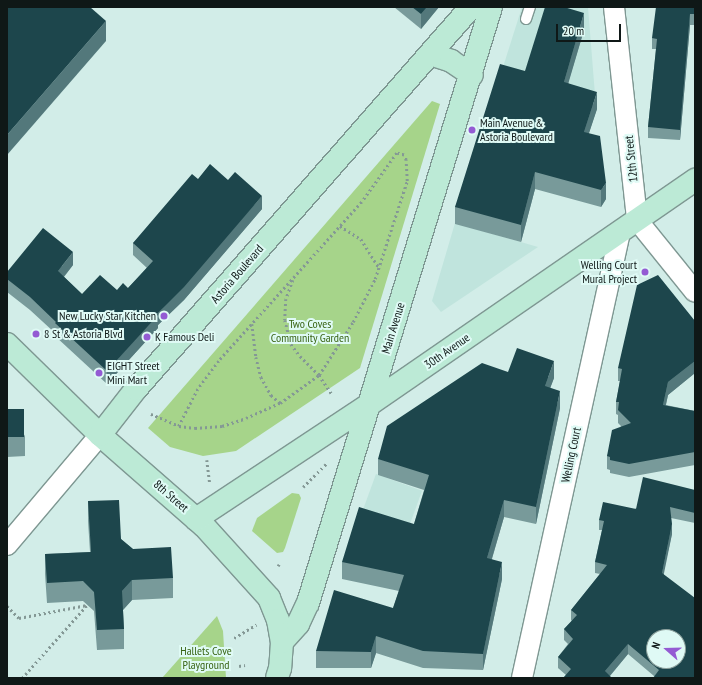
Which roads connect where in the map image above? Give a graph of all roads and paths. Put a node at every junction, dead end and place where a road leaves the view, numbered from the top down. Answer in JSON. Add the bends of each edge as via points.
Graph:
{"nodes":[{"id":1,"x":472,"y":7,"type":"edge"},
{"id":2,"x":491,"y":7,"type":"edge"},
{"id":3,"x":530,"y":7,"type":"edge"},
{"id":4,"x":614,"y":7,"type":"edge"},
{"id":5,"x":526,"y":19,"type":"dead end"},
{"id":6,"x":430,"y":54,"type":"junction"},
{"id":7,"x":472,"y":74,"type":"junction"},
{"id":8,"x":695,"y":180,"type":"edge"},
{"id":9,"x":340,"y":226,"type":"junction"},
{"id":10,"x":629,"y":226,"type":"junction"},
{"id":11,"x":379,"y":268,"type":"junction"},
{"id":12,"x":294,"y":278,"type":"junction"},
{"id":13,"x":695,"y":292,"type":"edge"},
{"id":14,"x":252,"y":324,"type":"junction"},
{"id":15,"x":7,"y":344,"type":"edge"},
{"id":16,"x":319,"y":375,"type":"junction"},
{"id":17,"x":331,"y":393,"type":"dead end"},
{"id":18,"x":280,"y":402,"type":"junction"},
{"id":19,"x":370,"y":404,"type":"junction"},
{"id":20,"x":151,"y":414,"type":"dead end"},
{"id":21,"x":179,"y":426,"type":"junction"},
{"id":22,"x":100,"y":435,"type":"junction"},
{"id":23,"x":207,"y":460,"type":"dead end"},
{"id":24,"x":329,"y":462,"type":"dead end"},
{"id":25,"x":210,"y":485,"type":"dead end"},
{"id":26,"x":303,"y":487,"type":"dead end"},
{"id":27,"x":196,"y":519,"type":"junction"},
{"id":28,"x":7,"y":545,"type":"edge"},
{"id":29,"x":7,"y":606,"type":"edge"},
{"id":30,"x":258,"y":624,"type":"dead end"},
{"id":31,"x":234,"y":638,"type":"dead end"},
{"id":32,"x":282,"y":642,"type":"junction"},
{"id":33,"x":245,"y":665,"type":"dead end"},
{"id":34,"x":239,"y":666,"type":"dead end"},
{"id":35,"x":22,"y":678,"type":"edge"},
{"id":36,"x":277,"y":678,"type":"edge"},
{"id":37,"x":522,"y":678,"type":"edge"}],
"edges":[{"from":1,"to":6,"type":"street","name":"Astoria Boulevard"},
{"from":2,"to":7,"type":"street","name":"Main Avenue"},
{"from":3,"to":5,"type":"lane"},
{"from":4,"to":10,"type":"street","name":"12th Street"},
{"from":6,"to":7,"type":"street","via":[[451,61]]},
{"from":6,"to":22,"type":"street","name":"Astoria Boulevard","via":[[136,389]]},
{"from":7,"to":19,"type":"street","name":"Main Avenue"},
{"from":8,"to":10,"type":"street","name":"30th Avenue"},
{"from":9,"to":11,"type":"path","via":[[361,239]]},
{"from":9,"to":11,"type":"path","via":[[362,202],[397,153],[404,155],[407,181]]},
{"from":9,"to":12,"type":"path"},
{"from":10,"to":13,"type":"street"},
{"from":10,"to":19,"type":"street","name":"30th Avenue"},
{"from":10,"to":37,"type":"street","name":"Welling Court"},
{"from":11,"to":16,"type":"path","via":[[353,322]]},
{"from":12,"to":14,"type":"path"},
{"from":12,"to":16,"type":"path","via":[[286,299],[285,320],[291,344]]},
{"from":14,"to":18,"type":"path","via":[[261,377],[271,395]]},
{"from":14,"to":21,"type":"path","via":[[214,366],[198,389]]},
{"from":15,"to":22,"type":"street","name":"8th Street"},
{"from":16,"to":17,"type":"path"},
{"from":16,"to":18,"type":"path"},
{"from":18,"to":21,"type":"path","via":[[222,426]]},
{"from":19,"to":27,"type":"street","name":"30th Avenue"},
{"from":19,"to":32,"type":"street","name":"Main Avenue","via":[[308,603],[298,624]]},
{"from":20,"to":21,"type":"path"},
{"from":22,"to":27,"type":"street","name":"8th Street"},
{"from":22,"to":28,"type":"street","name":"Astoria Boulevard"},
{"from":23,"to":25,"type":"path"},
{"from":24,"to":26,"type":"path"},
{"from":27,"to":32,"type":"street","name":"8th Street","via":[[269,598],[278,620]]},
{"from":29,"to":35,"type":"path","via":[[19,618],[87,605]]},
{"from":30,"to":31,"type":"path"},
{"from":32,"to":36,"type":"street","name":"8th Street"},
{"from":33,"to":34,"type":"path"}]}
